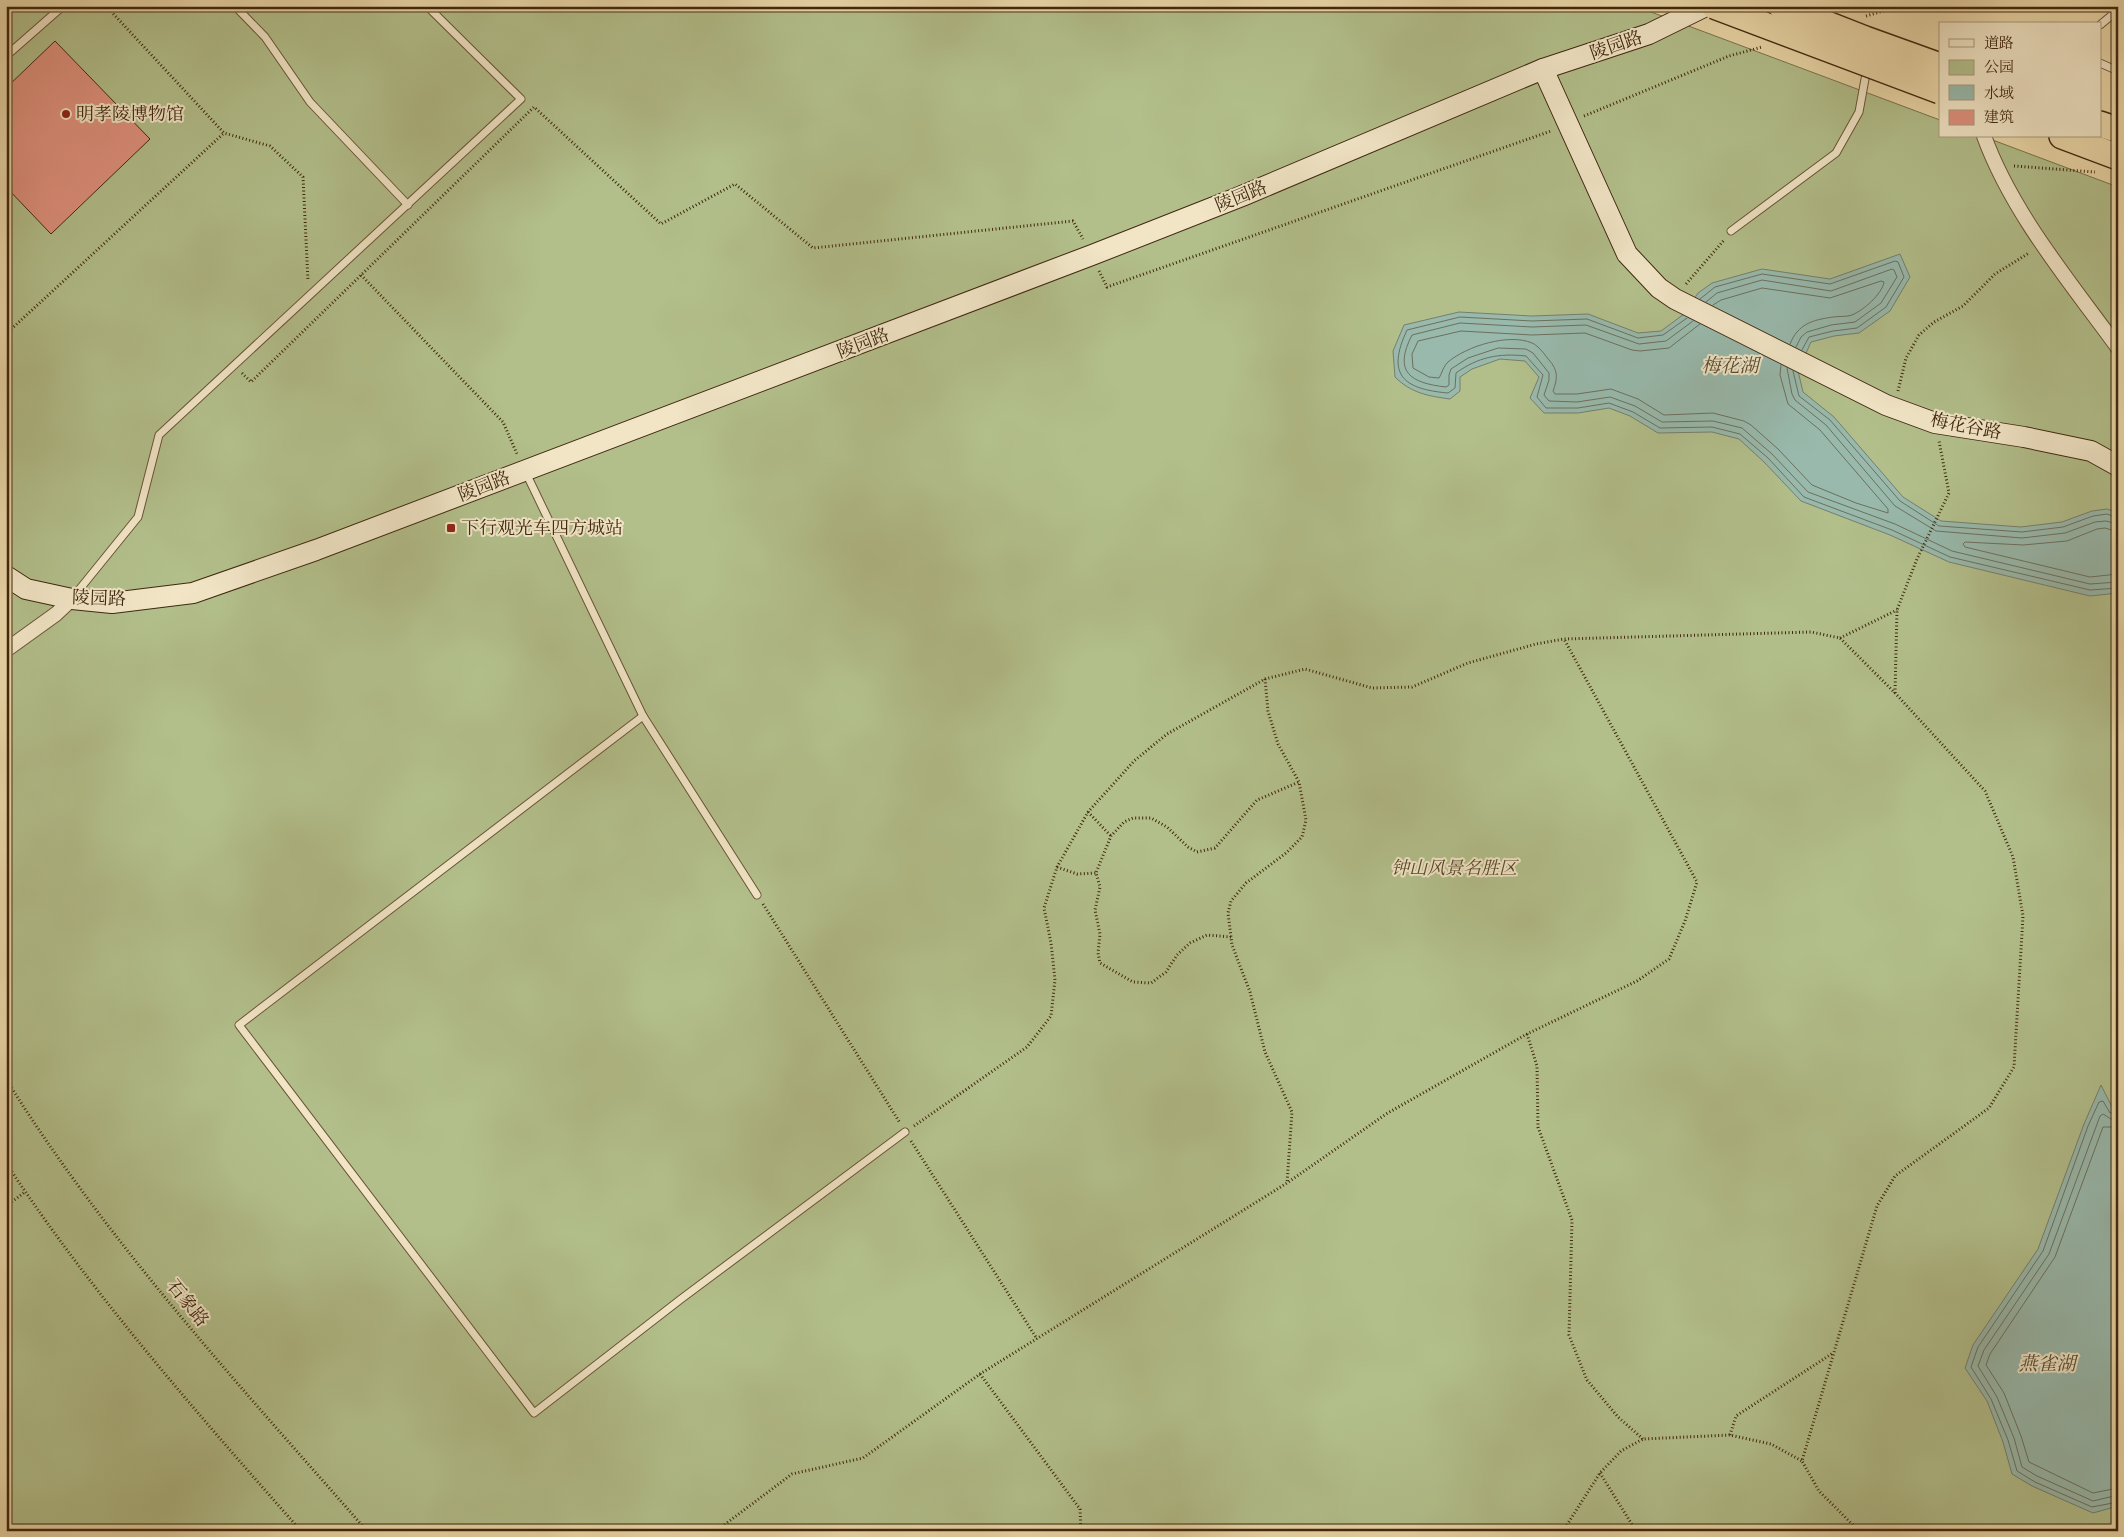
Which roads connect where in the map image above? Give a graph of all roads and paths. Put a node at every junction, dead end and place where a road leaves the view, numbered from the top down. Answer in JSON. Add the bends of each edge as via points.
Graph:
{"nodes":[{"id":1,"x":63,"y":6,"type":"edge"},
{"id":2,"x":106,"y":6,"type":"edge"},
{"id":3,"x":235,"y":6,"type":"edge"},
{"id":4,"x":427,"y":6,"type":"edge"},
{"id":5,"x":1706,"y":6,"type":"edge"},
{"id":6,"x":1714,"y":6,"type":"edge"},
{"id":7,"x":1781,"y":6,"type":"edge"},
{"id":8,"x":1900,"y":6,"type":"edge"},
{"id":9,"x":2118,"y":10,"type":"edge"},
{"id":10,"x":1864,"y":17,"type":"dead end"},
{"id":11,"x":2102,"y":23,"type":"edge"},
{"id":12,"x":1763,"y":46,"type":"dead end"},
{"id":13,"x":6,"y":56,"type":"edge"},
{"id":14,"x":1868,"y":63,"type":"junction"},
{"id":15,"x":2102,"y":64,"type":"edge"},
{"id":16,"x":1939,"y":66,"type":"edge"},
{"id":17,"x":1543,"y":70,"type":"junction"},
{"id":18,"x":2118,"y":71,"type":"edge"},
{"id":19,"x":1939,"y":92,"type":"edge"},
{"id":20,"x":1939,"y":92,"type":"edge"},
{"id":21,"x":1568,"y":123,"type":"junction"},
{"id":22,"x":2102,"y":125,"type":"edge"},
{"id":23,"x":2118,"y":130,"type":"edge"},
{"id":24,"x":224,"y":133,"type":"junction"},
{"id":25,"x":1985,"y":138,"type":"edge"},
{"id":26,"x":2067,"y":138,"type":"edge"},
{"id":27,"x":2118,"y":157,"type":"edge"},
{"id":28,"x":1994,"y":164,"type":"junction"},
{"id":29,"x":2099,"y":173,"type":"dead end"},
{"id":30,"x":408,"y":205,"type":"junction"},
{"id":31,"x":1731,"y":231,"type":"joint"},
{"id":32,"x":2042,"y":244,"type":"junction"},
{"id":33,"x":1092,"y":255,"type":"junction"},
{"id":34,"x":361,"y":275,"type":"junction"},
{"id":35,"x":1678,"y":295,"type":"junction"},
{"id":36,"x":308,"y":296,"type":"junction"},
{"id":37,"x":310,"y":324,"type":"junction"},
{"id":38,"x":6,"y":334,"type":"edge"},
{"id":39,"x":2118,"y":348,"type":"edge"},
{"id":40,"x":234,"y":365,"type":"junction"},
{"id":41,"x":1897,"y":398,"type":"dead end"},
{"id":42,"x":1935,"y":423,"type":"junction"},
{"id":43,"x":2118,"y":466,"type":"edge"},
{"id":44,"x":524,"y":470,"type":"junction"},
{"id":45,"x":6,"y":576,"type":"edge"},
{"id":46,"x":72,"y":599,"type":"junction"},
{"id":47,"x":1897,"y":610,"type":"junction"},
{"id":48,"x":1840,"y":638,"type":"junction"},
{"id":49,"x":1564,"y":639,"type":"junction"},
{"id":50,"x":6,"y":650,"type":"edge"},
{"id":51,"x":1265,"y":679,"type":"junction"},
{"id":52,"x":1894,"y":694,"type":"junction"},
{"id":53,"x":643,"y":716,"type":"junction"},
{"id":54,"x":1299,"y":782,"type":"junction"},
{"id":55,"x":1088,"y":812,"type":"junction"},
{"id":56,"x":1111,"y":836,"type":"junction"},
{"id":57,"x":1057,"y":867,"type":"junction"},
{"id":58,"x":1096,"y":873,"type":"junction"},
{"id":59,"x":758,"y":895,"type":"joint"},
{"id":60,"x":1231,"y":937,"type":"junction"},
{"id":61,"x":1526,"y":1034,"type":"junction"},
{"id":62,"x":6,"y":1079,"type":"edge"},
{"id":63,"x":905,"y":1132,"type":"junction"},
{"id":64,"x":6,"y":1164,"type":"edge"},
{"id":65,"x":1287,"y":1183,"type":"junction"},
{"id":66,"x":25,"y":1192,"type":"junction"},
{"id":67,"x":6,"y":1206,"type":"edge"},
{"id":68,"x":1037,"y":1338,"type":"junction"},
{"id":69,"x":1834,"y":1352,"type":"junction"},
{"id":70,"x":980,"y":1374,"type":"junction"},
{"id":71,"x":1730,"y":1435,"type":"junction"},
{"id":72,"x":1643,"y":1439,"type":"junction"},
{"id":73,"x":1802,"y":1462,"type":"junction"},
{"id":74,"x":1600,"y":1473,"type":"junction"},
{"id":75,"x":301,"y":1531,"type":"edge"},
{"id":76,"x":367,"y":1531,"type":"edge"},
{"id":77,"x":716,"y":1531,"type":"edge"},
{"id":78,"x":1081,"y":1531,"type":"edge"},
{"id":79,"x":1563,"y":1531,"type":"edge"},
{"id":80,"x":1636,"y":1531,"type":"edge"},
{"id":81,"x":1859,"y":1531,"type":"edge"}],
"edges":[{"from":1,"to":13,"type":"lane"},
{"from":2,"to":24,"type":"path"},
{"from":3,"to":30,"type":"lane","via":[[265,37],[310,102]]},
{"from":4,"to":30,"type":"lane","via":[[521,99]]},
{"from":5,"to":17,"type":"street","name":"陵园路","via":[[1649,34]]},
{"from":6,"to":19,"type":"highway","bridge":true},
{"from":7,"to":14,"type":"street","via":[[1797,36]]},
{"from":7,"to":16,"type":"highway","bridge":true},
{"from":8,"to":10,"type":"path"},
{"from":9,"to":11,"type":"lane"},
{"from":12,"to":21,"type":"path","via":[[1729,56]]},
{"from":14,"to":20,"type":"street"},
{"from":14,"to":31,"type":"lane","via":[[1859,112],[1836,153]]},
{"from":15,"to":18,"type":"lane"},
{"from":17,"to":21,"type":"street","name":"梅花谷路"},
{"from":17,"to":33,"type":"street","name":"陵园路"},
{"from":21,"to":33,"type":"path","via":[[1556,130],[1107,287]]},
{"from":21,"to":35,"type":"street","name":"梅花谷路","via":[[1626,254],[1659,288]]},
{"from":22,"to":23,"type":"highway"},
{"from":24,"to":36,"type":"path","via":[[270,146],[303,177]]},
{"from":24,"to":38,"type":"path"},
{"from":25,"to":28,"type":"street"},
{"from":26,"to":27,"type":"highway"},
{"from":28,"to":29,"type":"path"},
{"from":28,"to":32,"type":"street"},
{"from":30,"to":36,"type":"lane"},
{"from":31,"to":35,"type":"path"},
{"from":32,"to":39,"type":"street"},
{"from":32,"to":41,"type":"path","via":[[1995,274],[1964,306],[1934,322],[1919,335],[1906,358]]},
{"from":33,"to":34,"type":"path","via":[[1073,221],[813,248],[735,184],[662,224],[534,107]]},
{"from":33,"to":44,"type":"street","name":"陵园路"},
{"from":34,"to":37,"type":"path"},
{"from":34,"to":44,"type":"path","via":[[503,422]]},
{"from":35,"to":42,"type":"street","name":"梅花谷路","via":[[1819,372],[1886,405]]},
{"from":36,"to":37,"type":"path"},
{"from":36,"to":40,"type":"lane"},
{"from":37,"to":40,"type":"path","via":[[251,382]]},
{"from":40,"to":46,"type":"lane","via":[[159,435],[138,516]]},
{"from":42,"to":43,"type":"street","name":"梅花谷路","via":[[2091,451]]},
{"from":42,"to":47,"type":"path","via":[[1949,492]]},
{"from":44,"to":46,"type":"street","name":"陵园路","via":[[316,550],[193,593],[112,603]]},
{"from":44,"to":53,"type":"lane"},
{"from":45,"to":46,"type":"street","name":"陵园路","via":[[26,589]]},
{"from":46,"to":50,"type":"street"},
{"from":47,"to":48,"type":"path"},
{"from":47,"to":52,"type":"path"},
{"from":48,"to":49,"type":"path","via":[[1811,632]]},
{"from":48,"to":52,"type":"path"},
{"from":49,"to":51,"type":"path","via":[[1468,663],[1412,686],[1372,688],[1305,669]]},
{"from":49,"to":61,"type":"path","via":[[1698,882],[1669,959],[1636,981]]},
{"from":51,"to":54,"type":"path","via":[[1268,711],[1278,744]]},
{"from":51,"to":55,"type":"path","via":[[1167,734],[1134,761]]},
{"from":52,"to":69,"type":"path","via":[[1985,791],[2013,857],[2022,916],[2014,1066],[1989,1108],[1895,1176],[1877,1206]]},
{"from":53,"to":59,"type":"lane"},
{"from":53,"to":63,"type":"lane","via":[[239,1025],[534,1413]]},
{"from":54,"to":56,"type":"path","via":[[1257,800],[1215,848],[1206,851],[1197,852],[1151,818],[1133,818],[1124,822]]},
{"from":54,"to":60,"type":"path","via":[[1306,820],[1302,837],[1246,883],[1231,901],[1228,913]]},
{"from":55,"to":56,"type":"path"},
{"from":55,"to":57,"type":"path"},
{"from":56,"to":58,"type":"path"},
{"from":57,"to":58,"type":"path","via":[[1077,874]]},
{"from":57,"to":63,"type":"path","via":[[1044,908],[1055,980],[1051,1016],[1027,1047]]},
{"from":58,"to":60,"type":"path","via":[[1100,887],[1095,910],[1100,934],[1100,963],[1133,982],[1151,983],[1166,972],[1176,955],[1206,935]]},
{"from":59,"to":63,"type":"path"},
{"from":60,"to":65,"type":"path","via":[[1250,992],[1265,1052],[1292,1112]]},
{"from":61,"to":65,"type":"path","via":[[1386,1114]]},
{"from":61,"to":72,"type":"path","via":[[1537,1066],[1538,1127],[1572,1220],[1569,1335],[1587,1380],[1618,1417]]},
{"from":62,"to":76,"type":"path","name":"石象路","via":[[88,1202],[205,1345]]},
{"from":63,"to":68,"type":"path"},
{"from":64,"to":66,"type":"path"},
{"from":65,"to":68,"type":"path"},
{"from":66,"to":67,"type":"path"},
{"from":66,"to":75,"type":"path","via":[[82,1270],[188,1402]]},
{"from":68,"to":70,"type":"path"},
{"from":69,"to":71,"type":"path","via":[[1736,1416]]},
{"from":69,"to":73,"type":"path"},
{"from":70,"to":77,"type":"path","via":[[863,1458],[792,1474]]},
{"from":70,"to":78,"type":"path","via":[[1080,1509]]},
{"from":71,"to":72,"type":"path"},
{"from":71,"to":73,"type":"path","via":[[1771,1444]]},
{"from":72,"to":74,"type":"path","via":[[1620,1451]]},
{"from":73,"to":81,"type":"path","via":[[1819,1491]]},
{"from":74,"to":79,"type":"path"},
{"from":74,"to":80,"type":"path"}]}
